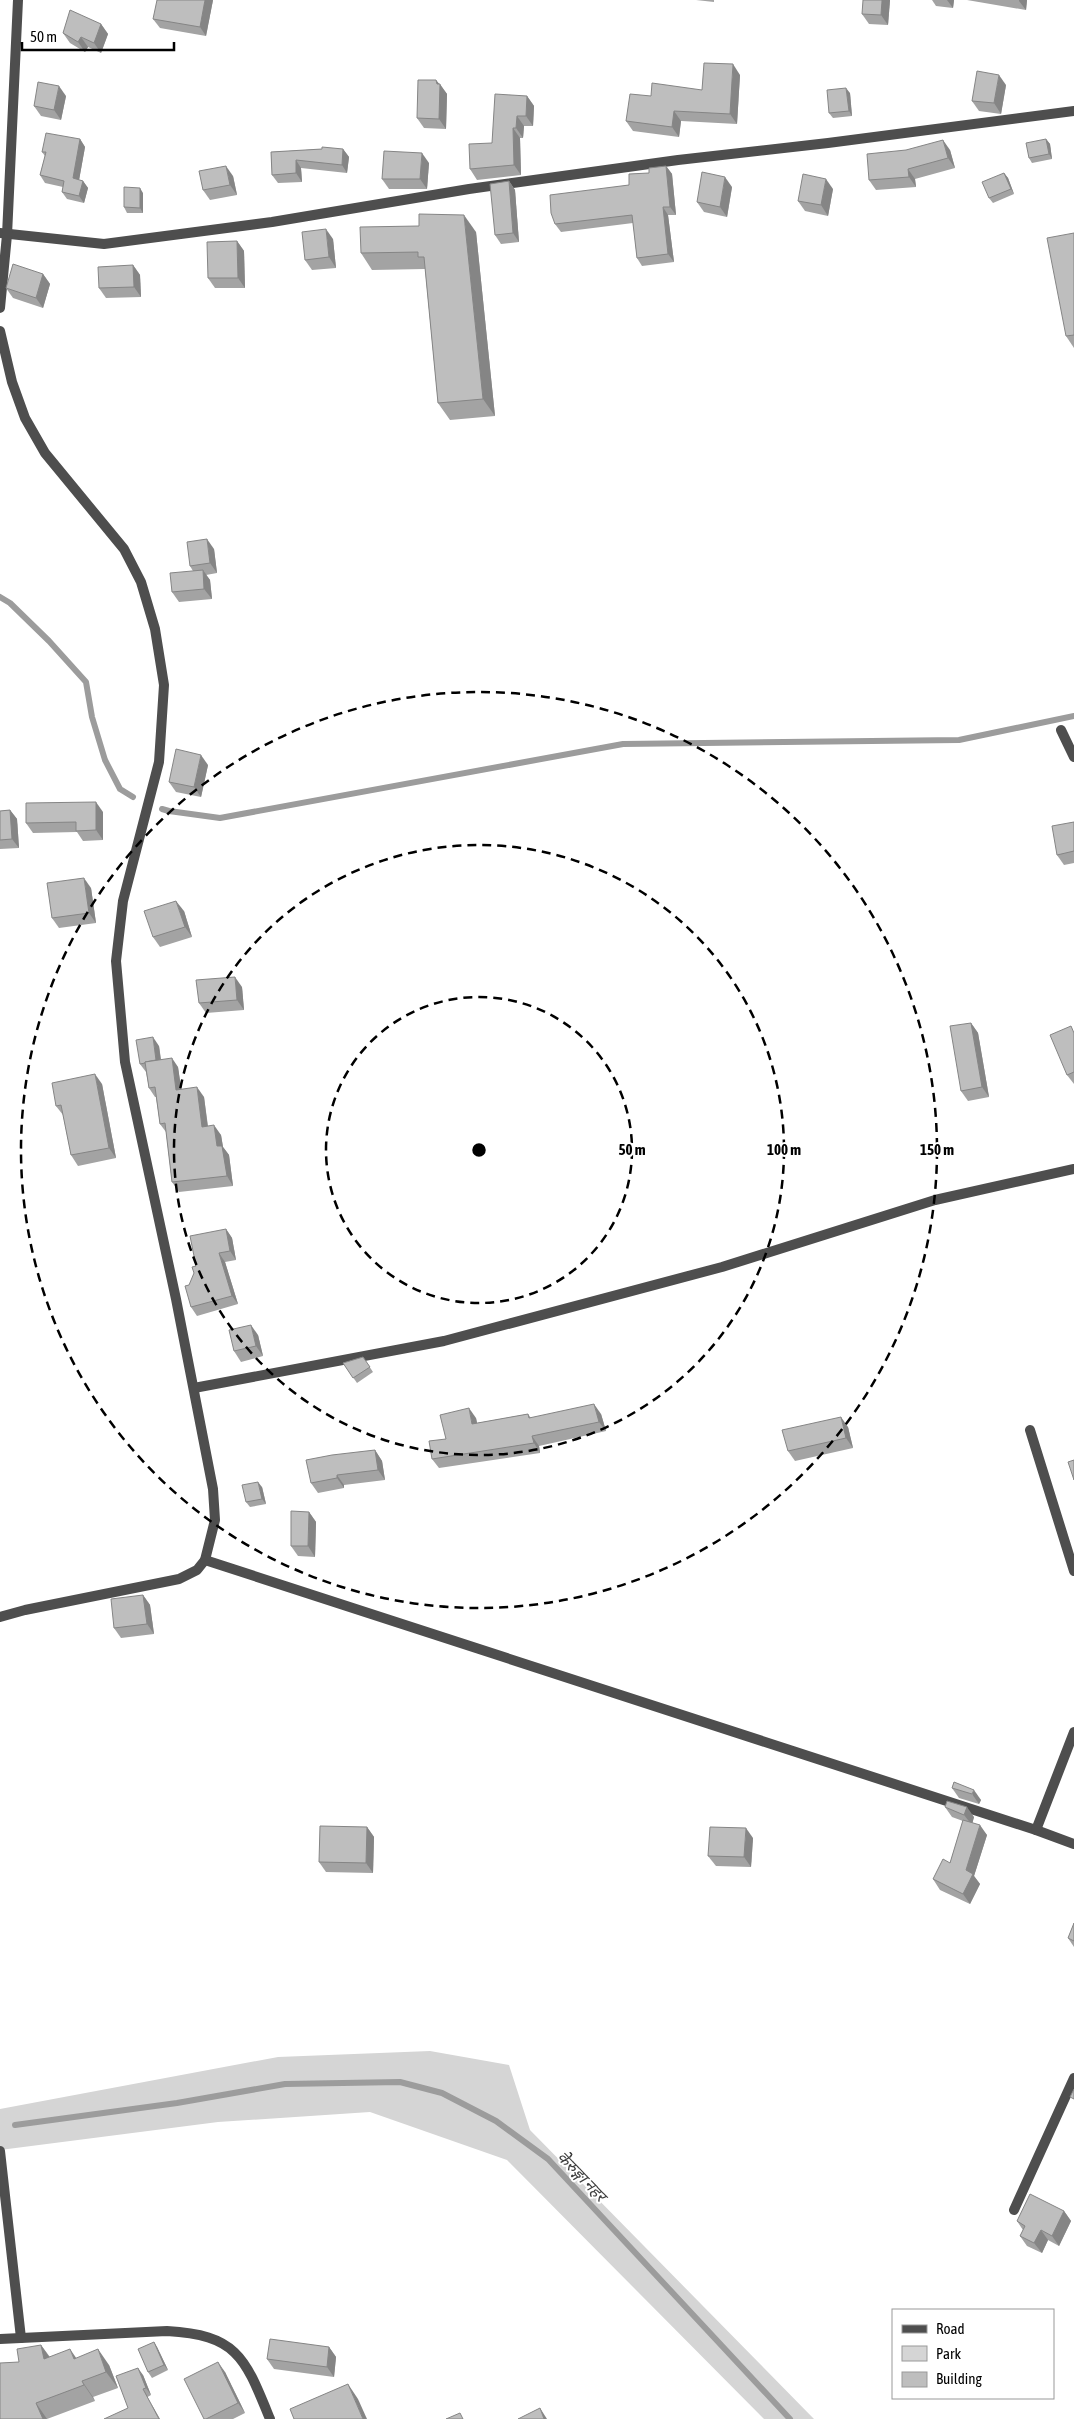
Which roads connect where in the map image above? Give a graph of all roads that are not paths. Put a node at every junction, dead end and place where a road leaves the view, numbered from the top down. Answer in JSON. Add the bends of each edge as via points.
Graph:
{"nodes":[{"id":1,"x":18,"y":0,"type":"edge"},
{"id":2,"x":1074,"y":111,"type":"edge"},
{"id":3,"x":4,"y":234,"type":"edge"},
{"id":4,"x":0,"y":308,"type":"edge"},
{"id":5,"x":0,"y":331,"type":"edge"},
{"id":6,"x":1061,"y":730,"type":"dead end"},
{"id":7,"x":1074,"y":757,"type":"edge"},
{"id":8,"x":1074,"y":1169,"type":"edge"},
{"id":9,"x":194,"y":1388,"type":"junction"},
{"id":10,"x":1030,"y":1430,"type":"dead end"},
{"id":11,"x":206,"y":1560,"type":"junction"},
{"id":12,"x":1074,"y":1571,"type":"edge"},
{"id":13,"x":0,"y":1617,"type":"edge"},
{"id":14,"x":1074,"y":1732,"type":"edge"},
{"id":15,"x":1036,"y":1830,"type":"junction"},
{"id":16,"x":1074,"y":1844,"type":"edge"},
{"id":17,"x":1074,"y":2078,"type":"edge"},
{"id":18,"x":0,"y":2152,"type":"edge"},
{"id":19,"x":1014,"y":2210,"type":"dead end"},
{"id":20,"x":21,"y":2338,"type":"junction"},
{"id":21,"x":0,"y":2339,"type":"edge"},
{"id":22,"x":270,"y":2419,"type":"edge"}],
"edges":[{"from":1,"to":3,"type":"street"},
{"from":2,"to":3,"type":"street","via":[[828,144],[678,160],[470,189],[272,222],[104,244]]},
{"from":3,"to":4,"type":"street"},
{"from":5,"to":9,"type":"street","via":[[12,382],[25,418],[45,453],[124,548],[141,582],[154,629],[164,685],[159,762],[123,901],[116,961],[125,1062]]},
{"from":6,"to":7,"type":"street"},
{"from":8,"to":9,"type":"street","via":[[935,1200],[722,1267],[444,1340]]},
{"from":9,"to":11,"type":"street","via":[[213,1489],[215,1520]]},
{"from":10,"to":12,"type":"street"},
{"from":11,"to":13,"type":"street","via":[[197,1570],[180,1579]]},
{"from":11,"to":15,"type":"street"},
{"from":14,"to":15,"type":"street"},
{"from":15,"to":16,"type":"street"},
{"from":17,"to":19,"type":"street"},
{"from":18,"to":20,"type":"street"},
{"from":20,"to":21,"type":"street"},
{"from":20,"to":22,"type":"street","via":[[167,2332],[190,2332],[211,2337],[228,2346],[242,2361],[253,2378]]}]}
